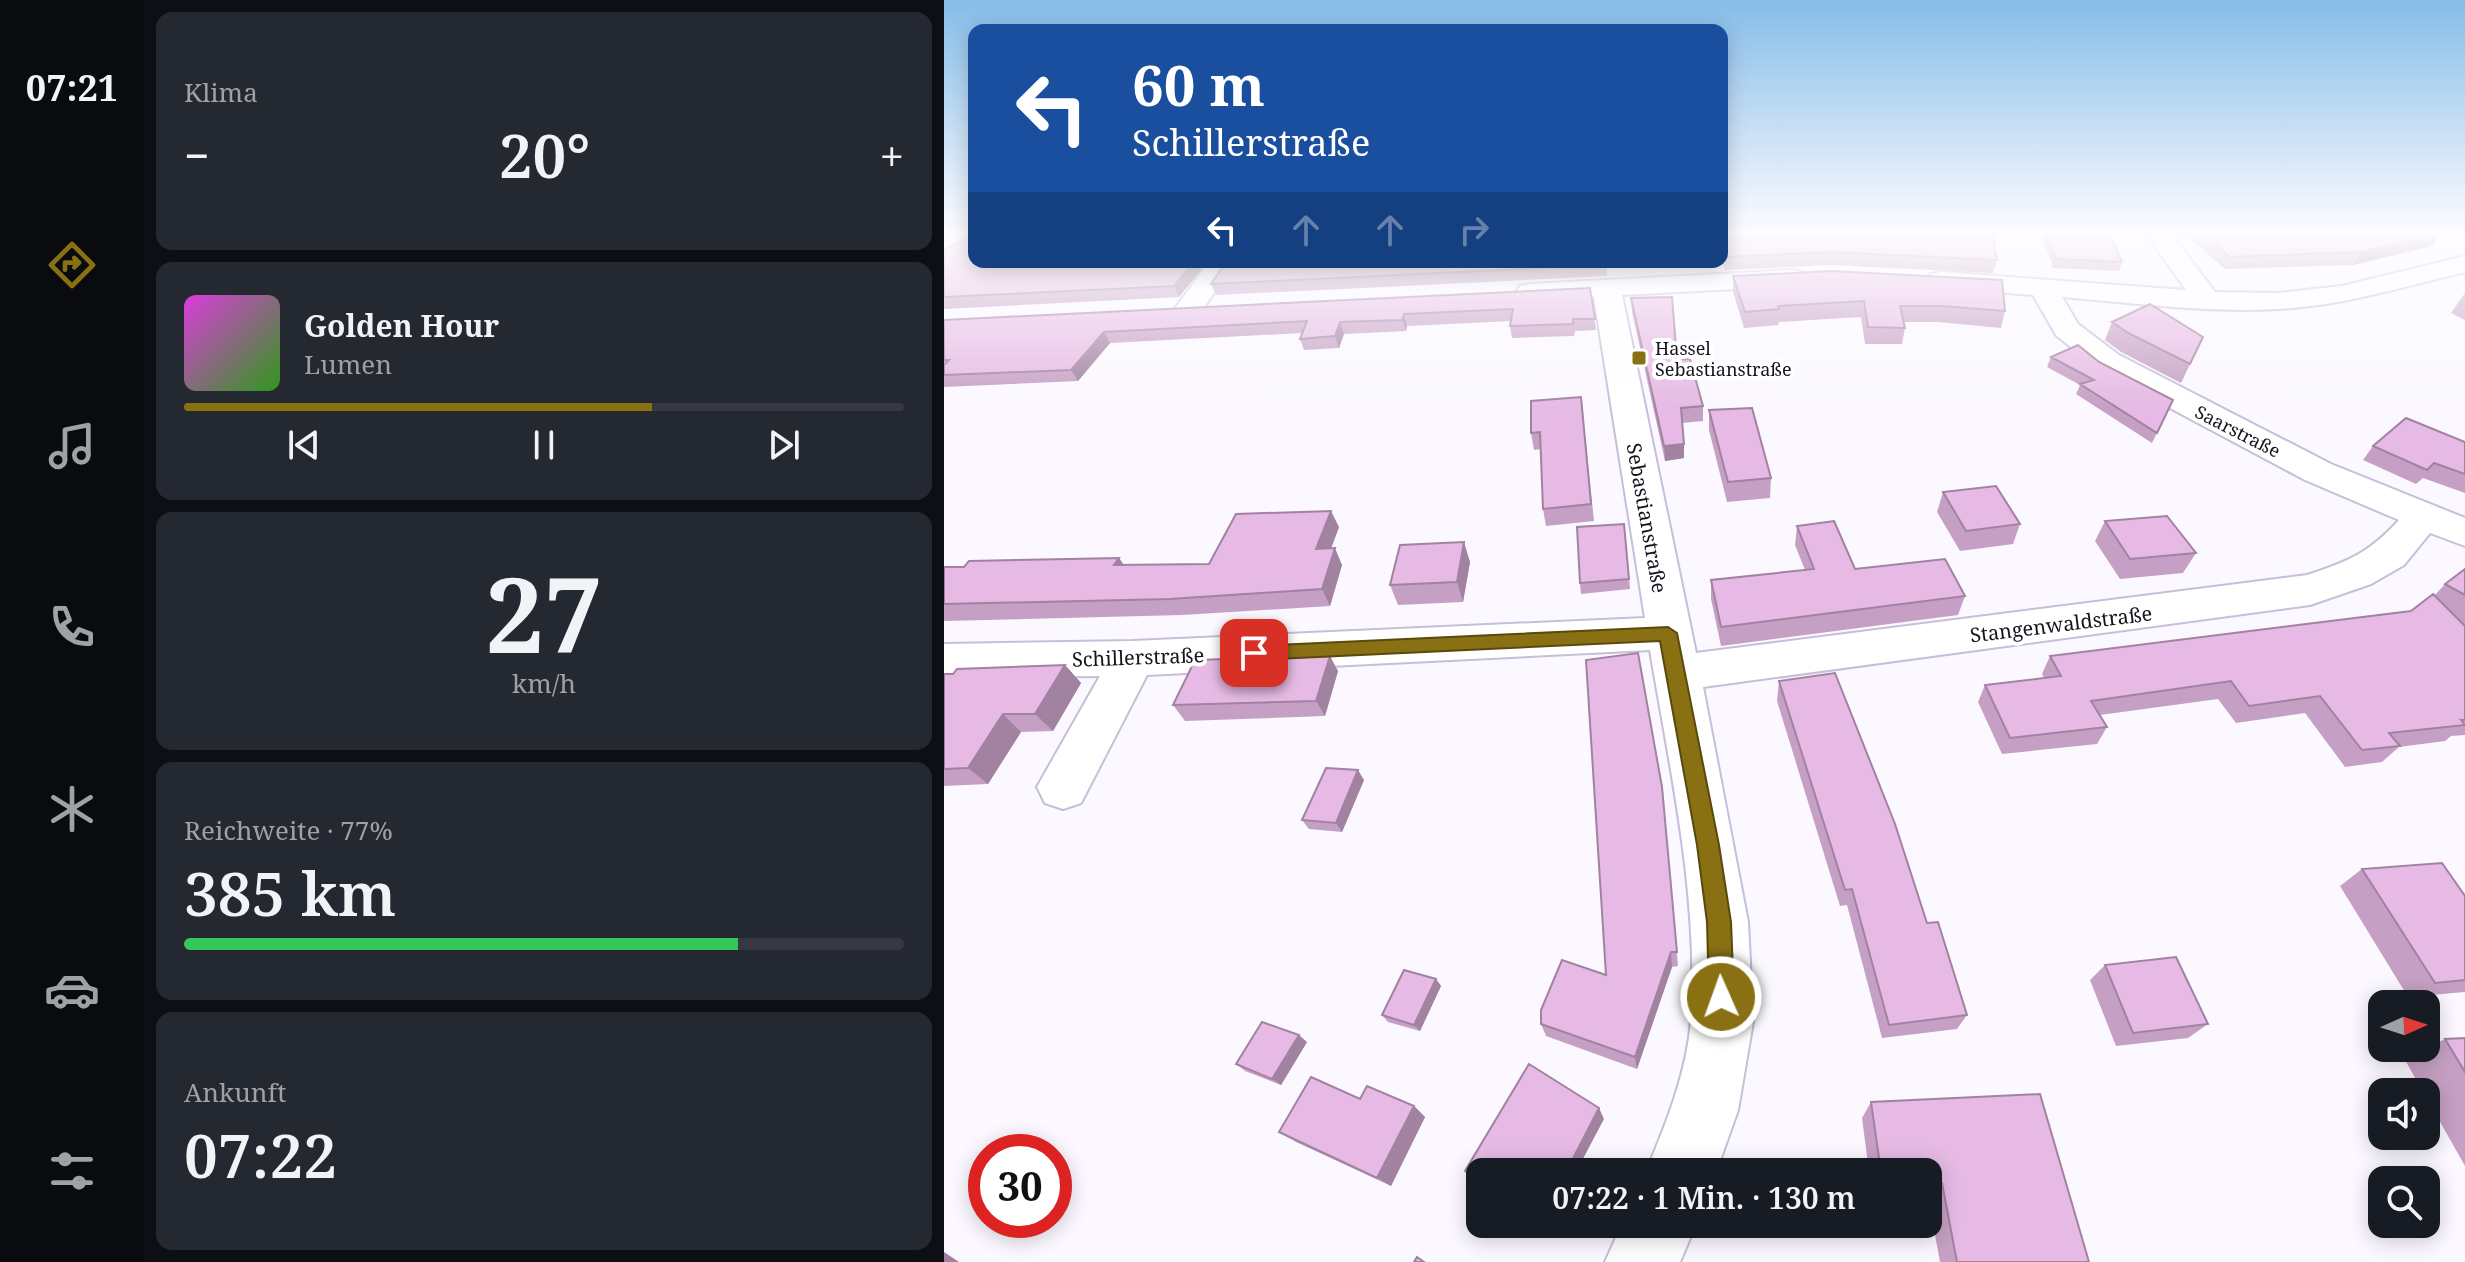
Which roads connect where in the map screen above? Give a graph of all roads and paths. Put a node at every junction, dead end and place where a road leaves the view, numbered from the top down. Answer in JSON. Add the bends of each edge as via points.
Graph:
{"nodes":[{"id":1,"x":1202,"y":290,"type":"edge"},
{"id":2,"x":1523,"y":290,"type":"edge"},
{"id":3,"x":1623,"y":290,"type":"edge"},
{"id":4,"x":2044,"y":290,"type":"edge"},
{"id":5,"x":2079,"y":290,"type":"edge"},
{"id":6,"x":2200,"y":290,"type":"edge"},
{"id":7,"x":2353,"y":290,"type":"edge"},
{"id":8,"x":1497,"y":293,"type":"edge"},
{"id":9,"x":2207,"y":300,"type":"junction"},
{"id":10,"x":1219,"y":309,"type":"edge"},
{"id":11,"x":1188,"y":310,"type":"junction"},
{"id":12,"x":1158,"y":312,"type":"edge"},
{"id":13,"x":2422,"y":518,"type":"junction"},
{"id":14,"x":2465,"y":533,"type":"edge"},
{"id":15,"x":1672,"y":653,"type":"junction"},
{"id":16,"x":1133,"y":658,"type":"junction"},
{"id":17,"x":944,"y":661,"type":"edge"},
{"id":18,"x":1063,"y":787,"type":"dead end"},
{"id":19,"x":1686,"y":1158,"type":"edge"},
{"id":20,"x":1653,"y":1238,"type":"edge"},
{"id":21,"x":1642,"y":1262,"type":"edge"}],
"edges":[{"from":1,"to":11,"type":"street"},
{"from":2,"to":8,"type":"street"},
{"from":3,"to":15,"type":"street","name":"Sebastianstraße"},
{"from":4,"to":13,"type":"street","name":"Saarstraße","via":[[2066,329],[2108,362],[2318,472]]},
{"from":5,"to":9,"type":"street"},
{"from":6,"to":9,"type":"street"},
{"from":7,"to":9,"type":"street","via":[[2277,301]]},
{"from":10,"to":11,"type":"street"},
{"from":11,"to":12,"type":"street"},
{"from":13,"to":14,"type":"street","name":"Saarstraße"},
{"from":13,"to":15,"type":"street","name":"Stangenwaldstraße","via":[[2390,555],[2310,590]]},
{"from":15,"to":16,"type":"street","name":"Schillerstraße"},
{"from":15,"to":19,"type":"street","name":"Sebastianstraße","via":[[1719,922],[1722,1022],[1705,1110]]},
{"from":16,"to":17,"type":"street","name":"Schillerstraße"},
{"from":16,"to":18,"type":"street"},
{"from":20,"to":21,"type":"street"}]}
